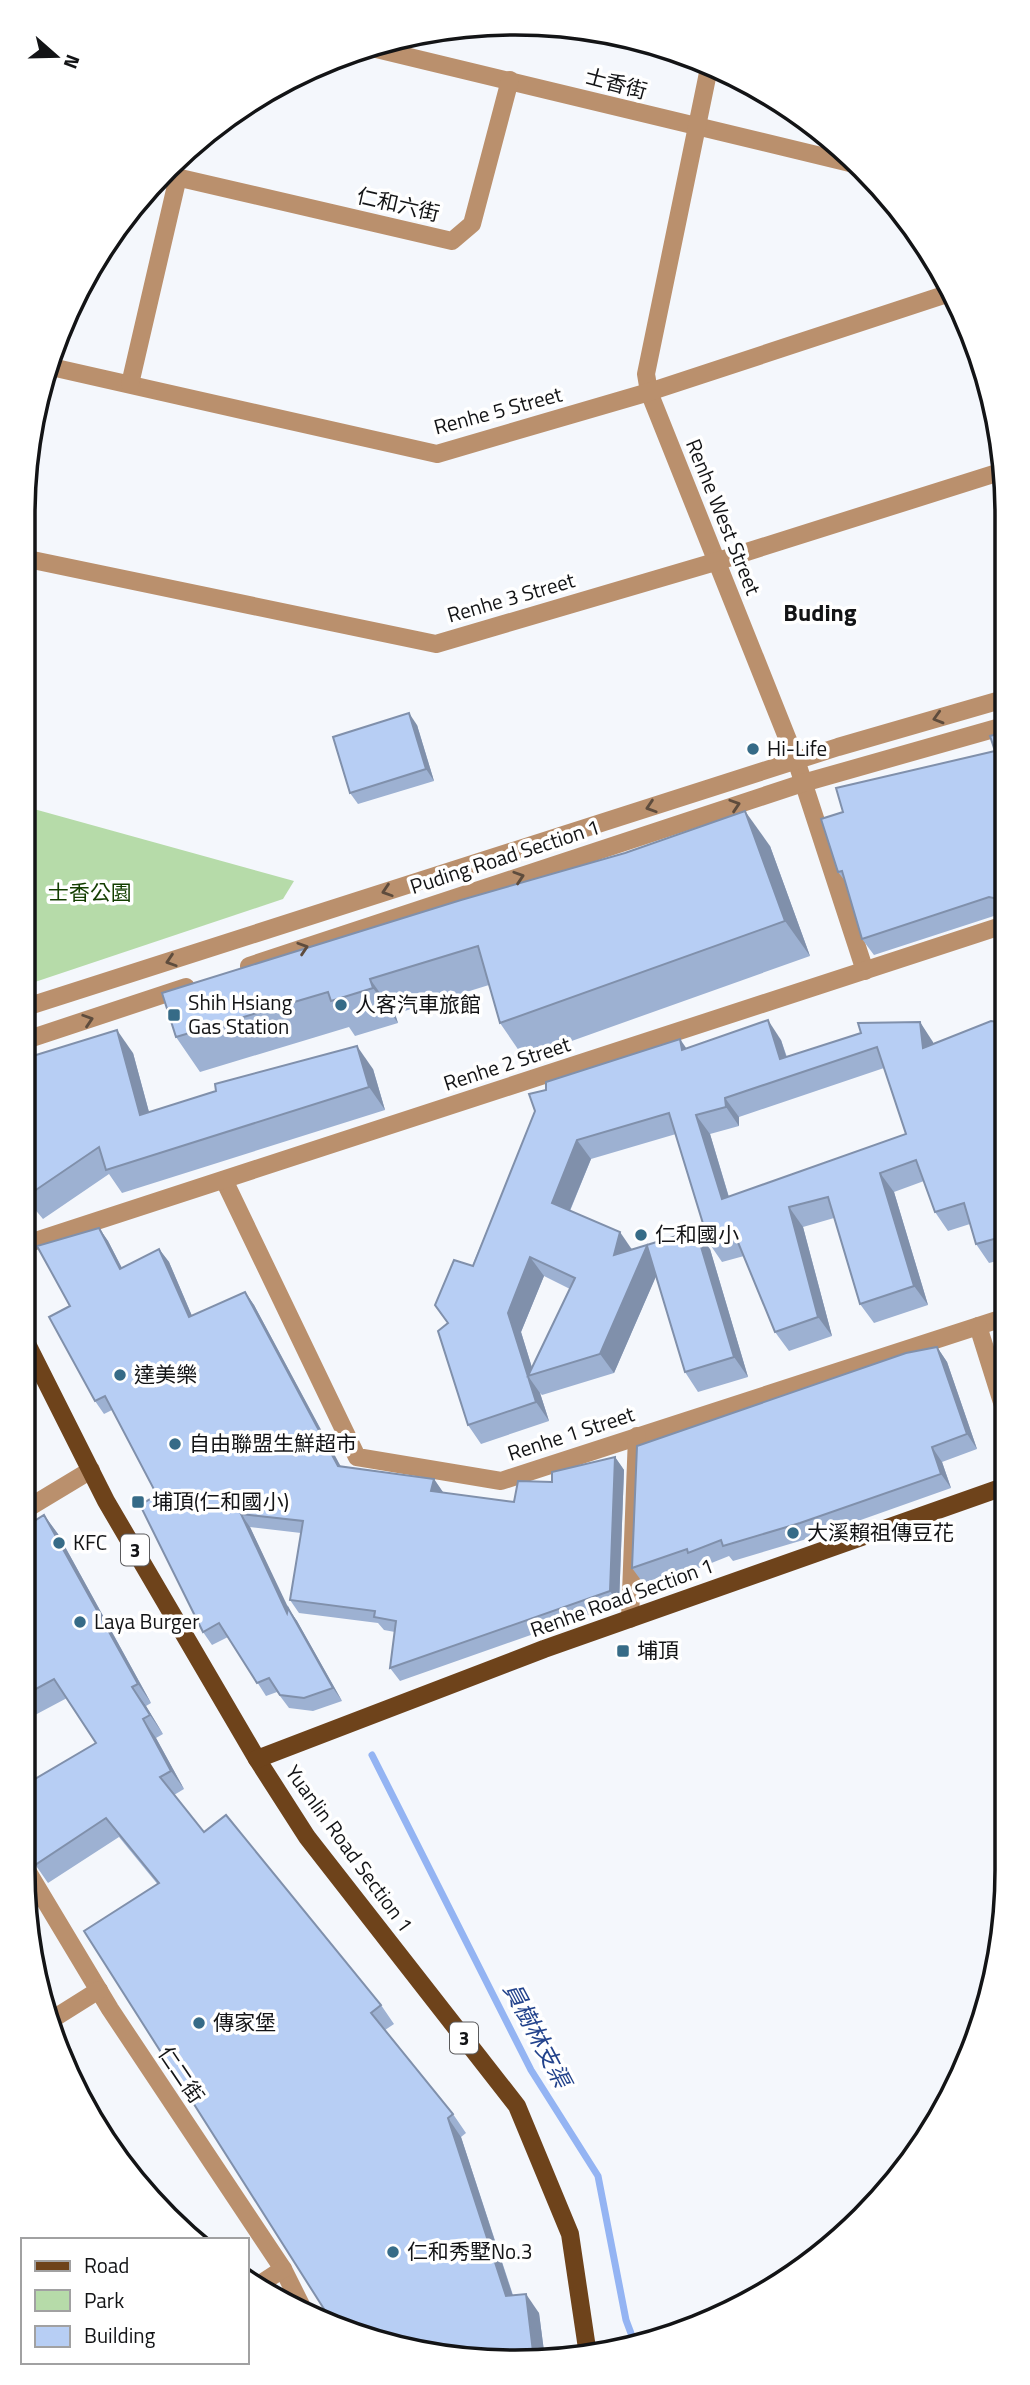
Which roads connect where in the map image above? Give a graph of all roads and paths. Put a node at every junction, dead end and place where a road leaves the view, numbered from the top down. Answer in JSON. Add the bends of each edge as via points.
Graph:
{"nodes":[{"id":1,"x":388,"y":52,"type":"edge"},
{"id":2,"x":707,"y":76,"type":"edge"},
{"id":3,"x":510,"y":80,"type":"junction"},
{"id":4,"x":697,"y":128,"type":"junction"},
{"id":5,"x":837,"y":160,"type":"edge"},
{"id":6,"x":175,"y":177,"type":"edge"},
{"id":7,"x":168,"y":184,"type":"edge"},
{"id":8,"x":941,"y":296,"type":"edge"},
{"id":9,"x":58,"y":368,"type":"edge"},
{"id":10,"x":130,"y":384,"type":"junction"},
{"id":11,"x":649,"y":392,"type":"junction"},
{"id":12,"x":993,"y":474,"type":"edge"},
{"id":13,"x":35,"y":560,"type":"edge"},
{"id":14,"x":715,"y":562,"type":"junction"},
{"id":15,"x":995,"y":702,"type":"edge"},
{"id":16,"x":995,"y":729,"type":"edge"},
{"id":17,"x":796,"y":760,"type":"junction"},
{"id":18,"x":803,"y":783,"type":"junction"},
{"id":19,"x":995,"y":928,"type":"edge"},
{"id":20,"x":234,"y":971,"type":"edge"},
{"id":21,"x":865,"y":971,"type":"junction"},
{"id":22,"x":208,"y":980,"type":"edge"},
{"id":23,"x":35,"y":1004,"type":"edge"},
{"id":24,"x":35,"y":1037,"type":"edge"},
{"id":25,"x":224,"y":1180,"type":"junction"},
{"id":26,"x":35,"y":1241,"type":"edge"},
{"id":27,"x":995,"y":1321,"type":"edge"},
{"id":28,"x":978,"y":1326,"type":"junction"},
{"id":29,"x":35,"y":1360,"type":"edge"},
{"id":30,"x":995,"y":1380,"type":"edge"},
{"id":31,"x":637,"y":1436,"type":"junction"},
{"id":32,"x":90,"y":1470,"type":"junction"},
{"id":33,"x":995,"y":1490,"type":"edge"},
{"id":34,"x":35,"y":1504,"type":"edge"},
{"id":35,"x":630,"y":1619,"type":"junction"},
{"id":36,"x":257,"y":1759,"type":"junction"},
{"id":37,"x":35,"y":1885,"type":"edge"},
{"id":38,"x":99,"y":1990,"type":"junction"},
{"id":39,"x":58,"y":2016,"type":"edge"},
{"id":40,"x":283,"y":2269,"type":"junction"},
{"id":41,"x":266,"y":2280,"type":"edge"},
{"id":42,"x":297,"y":2297,"type":"edge"},
{"id":43,"x":586,"y":2345,"type":"edge"}],
"edges":[{"from":1,"to":3,"type":"street","name":"士香街"},
{"from":2,"to":4,"type":"street","name":"Renhe West Street"},
{"from":3,"to":4,"type":"street","name":"士香街"},
{"from":3,"to":6,"type":"street","name":"仁和六街","via":[[472,224],[452,241]]},
{"from":4,"to":5,"type":"street","name":"士香街"},
{"from":4,"to":11,"type":"street","name":"Renhe West Street","via":[[646,374]]},
{"from":7,"to":10,"type":"street"},
{"from":8,"to":11,"type":"street","name":"Renhe 5 Street"},
{"from":9,"to":10,"type":"street","name":"Renhe 5 Street"},
{"from":10,"to":11,"type":"street","name":"Renhe 5 Street","via":[[437,454]]},
{"from":11,"to":14,"type":"street","name":"Renhe West Street"},
{"from":12,"to":14,"type":"street","name":"Renhe 3 Street"},
{"from":13,"to":14,"type":"street","name":"Renhe 3 Street","via":[[436,644]]},
{"from":14,"to":17,"type":"street","name":"Renhe West Street"},
{"from":15,"to":17,"type":"street","name":"Puding Road Section 1","one_way":true},
{"from":16,"to":18,"type":"street","name":"Puding Road Section 1"},
{"from":17,"to":18,"type":"street","name":"Renhe West Street"},
{"from":17,"to":23,"type":"street","name":"Puding Road Section 1","one_way":true},
{"from":20,"to":18,"type":"street","name":"Puding Road Section 1","one_way":true},
{"from":18,"to":21,"type":"street","name":"Renhe West Street"},
{"from":19,"to":21,"type":"street","name":"Renhe 2 Street"},
{"from":21,"to":25,"type":"street","name":"Renhe 2 Street"},
{"from":24,"to":22,"type":"street","one_way":true},
{"from":25,"to":26,"type":"street","name":"Renhe 2 Street"},
{"from":25,"to":31,"type":"street","name":"Renhe 1 Street","via":[[357,1457],[502,1481]]},
{"from":27,"to":28,"type":"street","name":"Renhe 1 Street"},
{"from":28,"to":30,"type":"street"},
{"from":28,"to":31,"type":"street","name":"Renhe 1 Street"},
{"from":29,"to":32,"type":"main road","name":"Yuanlin Road Section 1","number":"3"},
{"from":31,"to":35,"type":"street"},
{"from":32,"to":34,"type":"street"},
{"from":32,"to":36,"type":"main road","name":"Yuanlin Road Section 1","number":"3"},
{"from":33,"to":35,"type":"main road","name":"Renhe Road Section 1"},
{"from":35,"to":36,"type":"main road","name":"Renhe Road Section 1"},
{"from":36,"to":43,"type":"main road","name":"Yuanlin Road Section 1","number":"3","via":[[306,1837],[517,2106],[570,2234]]},
{"from":37,"to":38,"type":"street","name":"仁二街"},
{"from":38,"to":39,"type":"street"},
{"from":38,"to":40,"type":"street","name":"仁二街"},
{"from":40,"to":41,"type":"street"},
{"from":40,"to":42,"type":"street","name":"仁二街"}]}
